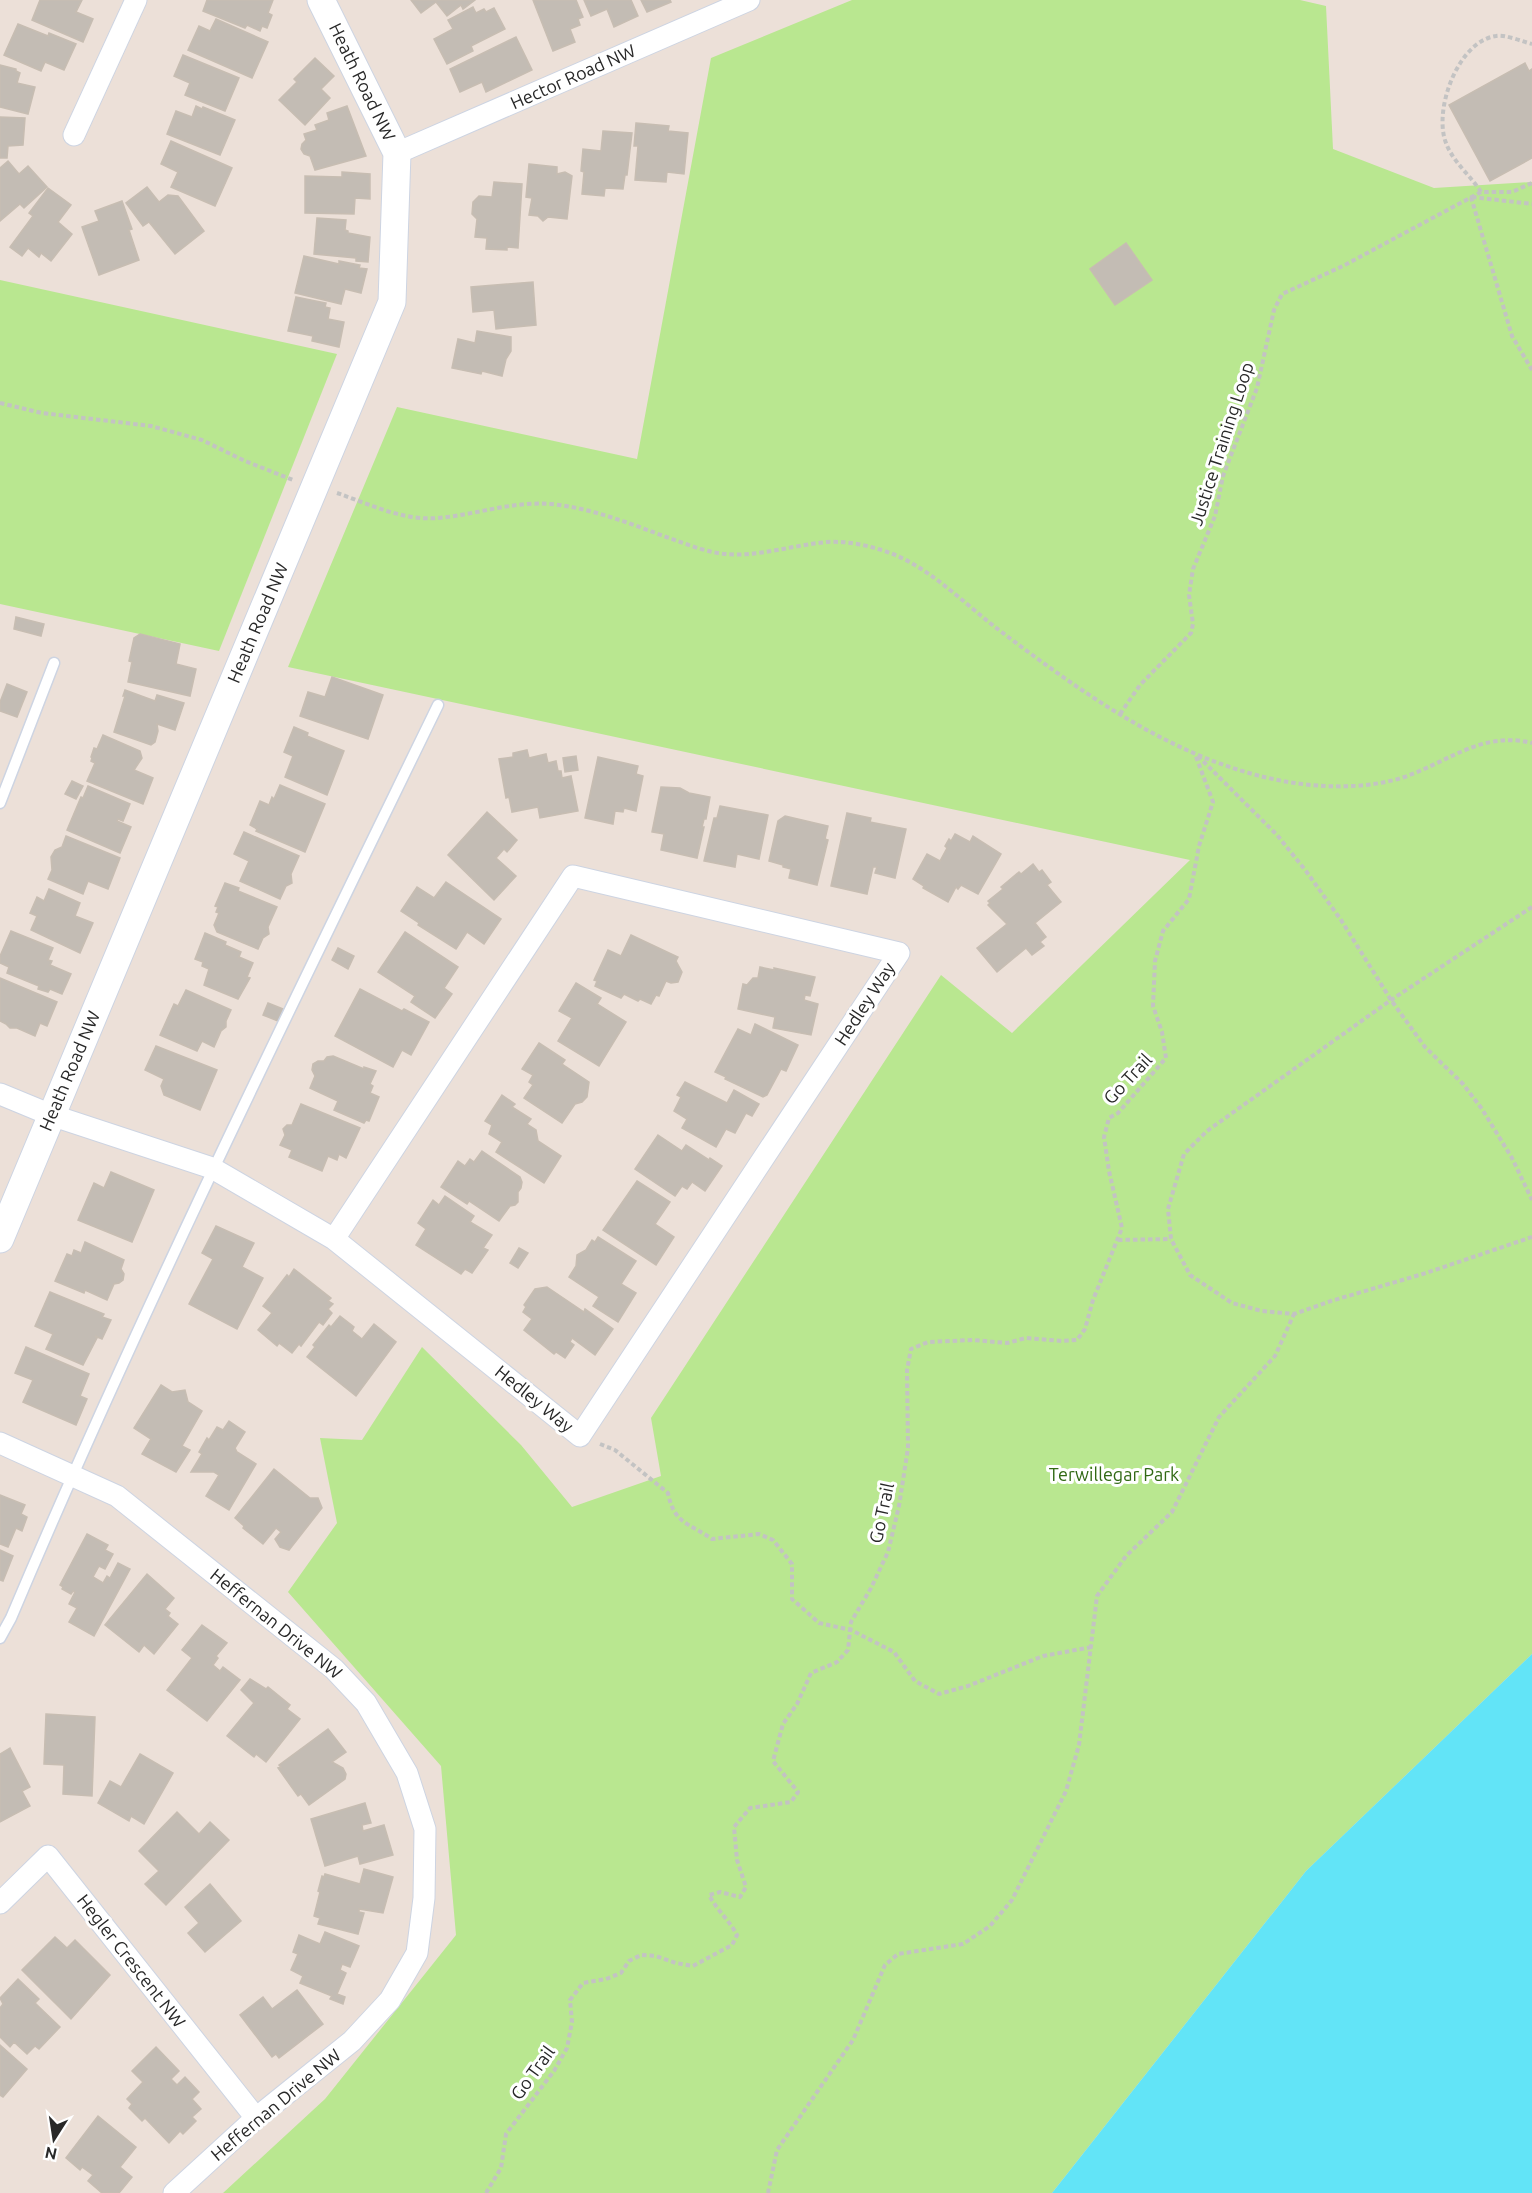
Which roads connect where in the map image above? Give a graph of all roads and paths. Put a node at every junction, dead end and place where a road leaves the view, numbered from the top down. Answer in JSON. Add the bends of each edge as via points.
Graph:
{"nodes":[{"id":1,"x":136,"y":0,"type":"edge"},
{"id":2,"x":321,"y":0,"type":"edge"},
{"id":3,"x":749,"y":0,"type":"edge"},
{"id":4,"x":1532,"y":44,"type":"edge"},
{"id":5,"x":74,"y":135,"type":"dead end"},
{"id":6,"x":397,"y":153,"type":"junction"},
{"id":7,"x":1532,"y":183,"type":"edge"},
{"id":8,"x":1481,"y":192,"type":"junction"},
{"id":9,"x":1471,"y":197,"type":"junction"},
{"id":10,"x":1532,"y":204,"type":"edge"},
{"id":11,"x":1532,"y":370,"type":"edge"},
{"id":12,"x":0,"y":403,"type":"edge"},
{"id":13,"x":315,"y":485,"type":"junction"},
{"id":14,"x":54,"y":663,"type":"dead end"},
{"id":15,"x":438,"y":705,"type":"dead end"},
{"id":16,"x":1120,"y":714,"type":"junction"},
{"id":17,"x":1532,"y":743,"type":"edge"},
{"id":18,"x":1195,"y":754,"type":"junction"},
{"id":19,"x":0,"y":803,"type":"edge"},
{"id":20,"x":1532,"y":907,"type":"edge"},
{"id":21,"x":1390,"y":999,"type":"junction"},
{"id":22,"x":0,"y":1094,"type":"edge"},
{"id":23,"x":51,"y":1115,"type":"junction"},
{"id":24,"x":212,"y":1168,"type":"junction"},
{"id":25,"x":1532,"y":1200,"type":"edge"},
{"id":26,"x":1532,"y":1237,"type":"edge"},
{"id":27,"x":0,"y":1239,"type":"edge"},
{"id":28,"x":334,"y":1239,"type":"junction"},
{"id":29,"x":1171,"y":1239,"type":"junction"},
{"id":30,"x":1118,"y":1240,"type":"junction"},
{"id":31,"x":1294,"y":1314,"type":"junction"},
{"id":32,"x":580,"y":1436,"type":"junction"},
{"id":33,"x":0,"y":1443,"type":"edge"},
{"id":34,"x":70,"y":1477,"type":"junction"},
{"id":35,"x":850,"y":1630,"type":"junction"},
{"id":36,"x":0,"y":1638,"type":"edge"},
{"id":37,"x":1092,"y":1647,"type":"junction"},
{"id":38,"x":0,"y":1903,"type":"edge"},
{"id":39,"x":256,"y":2118,"type":"junction"},
{"id":40,"x":174,"y":2193,"type":"edge"},
{"id":41,"x":486,"y":2193,"type":"edge"},
{"id":42,"x":768,"y":2193,"type":"edge"}],
"edges":[{"from":1,"to":5,"type":"street"},
{"from":2,"to":6,"type":"street","name":"Heath Road NW"},
{"from":3,"to":6,"type":"street","name":"Hector Road NW"},
{"from":4,"to":8,"type":"path","via":[[1497,35],[1473,46],[1455,72],[1443,100],[1445,142]]},
{"from":6,"to":13,"type":"street","name":"Heath Road NW","via":[[392,302]]},
{"from":7,"to":8,"type":"path","via":[[1512,192]]},
{"from":8,"to":9,"type":"path","name":"Justice Training Loop"},
{"from":9,"to":10,"type":"path"},
{"from":9,"to":11,"type":"path","via":[[1512,336]]},
{"from":9,"to":16,"type":"path","name":"Justice Training Loop","via":[[1282,294],[1274,310],[1257,388],[1223,476],[1215,516],[1193,569],[1189,595],[1191,633],[1140,685]]},
{"from":12,"to":13,"type":"path","via":[[42,413],[150,426],[202,440],[284,478]]},
{"from":13,"to":16,"type":"path","via":[[408,517],[436,519],[509,504],[551,504],[600,513],[724,554],[828,542],[856,543],[882,550],[939,582],[1057,674]]},
{"from":13,"to":23,"type":"street","name":"Heath Road NW"},
{"from":14,"to":19,"type":"lane"},
{"from":15,"to":24,"type":"lane"},
{"from":16,"to":18,"type":"path"},
{"from":17,"to":18,"type":"path","via":[[1503,739],[1473,746],[1399,778],[1350,787],[1284,781]]},
{"from":18,"to":21,"type":"path","via":[[1277,836],[1306,871]]},
{"from":18,"to":30,"type":"path","name":"Go Trail","via":[[1213,802],[1199,846],[1189,899],[1163,931],[1155,961],[1153,1006],[1166,1058],[1110,1118],[1104,1137],[1122,1228]]},
{"from":20,"to":21,"type":"path"},
{"from":21,"to":25,"type":"path","via":[[1425,1047],[1482,1109]]},
{"from":21,"to":29,"type":"path","via":[[1207,1131],[1184,1154],[1168,1209]]},
{"from":22,"to":23,"type":"street","name":"Hedley Way"},
{"from":23,"to":24,"type":"street","name":"Hedley Way"},
{"from":23,"to":27,"type":"street","name":"Heath Road NW"},
{"from":24,"to":28,"type":"street","name":"Hedley Way"},
{"from":24,"to":34,"type":"lane"},
{"from":26,"to":31,"type":"path"},
{"from":28,"to":32,"type":"street","name":"Hedley Way"},
{"from":28,"to":32,"type":"street","name":"Hedley Way","via":[[573,876],[899,953]]},
{"from":29,"to":30,"type":"path"},
{"from":29,"to":31,"type":"path","via":[[1190,1275],[1232,1303]]},
{"from":30,"to":35,"type":"path","name":"Go Trail","via":[[1086,1329],[1077,1340],[928,1342],[911,1349],[907,1370],[908,1448],[899,1506],[888,1552]]},
{"from":31,"to":37,"type":"path","via":[[1275,1356],[1219,1417],[1172,1512],[1126,1556],[1097,1596]]},
{"from":32,"to":35,"type":"path","via":[[615,1450],[668,1493],[671,1509],[681,1521],[712,1539],[759,1534],[773,1540],[792,1564],[792,1599],[819,1623]]},
{"from":33,"to":34,"type":"street","name":"Heffernan Drive NW"},
{"from":34,"to":36,"type":"lane"},
{"from":34,"to":39,"type":"street","name":"Heffernan Drive NW","via":[[117,1496],[334,1669],[366,1702],[407,1773],[425,1829],[424,1898],[417,1953],[390,2000],[352,2041]]},
{"from":35,"to":37,"type":"path","via":[[894,1652],[915,1681],[939,1694],[1043,1656]]},
{"from":35,"to":41,"type":"path","name":"Go Trail","via":[[848,1650],[837,1662],[811,1674],[783,1724],[773,1761],[798,1792],[791,1802],[750,1808],[734,1827],[737,1860],[746,1887],[740,1897],[720,1892],[709,1895],[737,1935],[732,1945],[693,1966],[641,1955],[629,1961],[621,1973],[583,1983],[570,2000],[572,2022],[567,2048],[506,2134],[501,2168]]},
{"from":37,"to":42,"type":"path","via":[[1079,1745],[1066,1791],[1012,1900],[990,1926],[963,1944],[898,1954],[885,1965],[853,2040],[777,2150]]},
{"from":38,"to":39,"type":"street","name":"Hegler Crescent NW","via":[[48,1856]]},
{"from":39,"to":40,"type":"street","name":"Heffernan Drive NW"}]}
